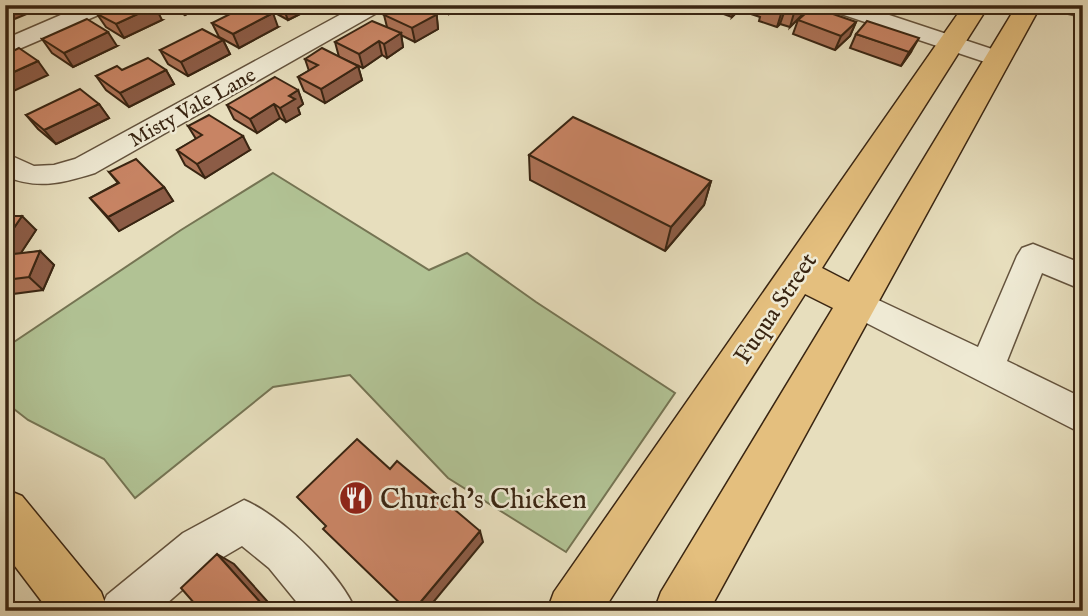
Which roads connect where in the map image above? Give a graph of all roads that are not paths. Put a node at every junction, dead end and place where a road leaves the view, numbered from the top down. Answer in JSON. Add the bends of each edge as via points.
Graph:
{"nodes":[{"id":1,"x":102,"y":5,"type":"edge"},
{"id":2,"x":374,"y":5,"type":"edge"},
{"id":3,"x":837,"y":5,"type":"edge"},
{"id":4,"x":976,"y":5,"type":"edge"},
{"id":5,"x":1029,"y":5,"type":"edge"},
{"id":6,"x":1061,"y":5,"type":"edge"},
{"id":7,"x":1083,"y":11,"type":"edge"},
{"id":8,"x":951,"y":43,"type":"junction"},
{"id":9,"x":5,"y":48,"type":"edge"},
{"id":10,"x":999,"y":59,"type":"junction"},
{"id":11,"x":5,"y":162,"type":"edge"},
{"id":12,"x":798,"y":273,"type":"junction"},
{"id":13,"x":1083,"y":278,"type":"edge"},
{"id":14,"x":857,"y":303,"type":"junction"},
{"id":15,"x":987,"y":367,"type":"junction"},
{"id":16,"x":1083,"y":417,"type":"edge"},
{"id":17,"x":5,"y":513,"type":"edge"},
{"id":18,"x":82,"y":611,"type":"edge"},
{"id":19,"x":123,"y":611,"type":"edge"},
{"id":20,"x":333,"y":611,"type":"edge"},
{"id":21,"x":573,"y":611,"type":"edge"},
{"id":22,"x":680,"y":611,"type":"edge"}],
"edges":[{"from":1,"to":9,"type":"street"},
{"from":2,"to":11,"type":"street","name":"Misty Vale Lane","via":[[85,166],[35,177],[17,172]]},
{"from":3,"to":8,"type":"street"},
{"from":4,"to":8,"type":"main road","name":"Fuqua Street"},
{"from":5,"to":10,"type":"main road"},
{"from":6,"to":7,"type":"street"},
{"from":8,"to":10,"type":"street"},
{"from":8,"to":12,"type":"main road","name":"Fuqua Street"},
{"from":10,"to":14,"type":"main road"},
{"from":12,"to":14,"type":"main road"},
{"from":12,"to":21,"type":"main road","name":"Fuqua Street"},
{"from":13,"to":15,"type":"street","via":[[1033,256]]},
{"from":14,"to":15,"type":"street"},
{"from":14,"to":22,"type":"main road"},
{"from":15,"to":16,"type":"street"},
{"from":17,"to":18,"type":"main road"},
{"from":19,"to":20,"type":"street","via":[[198,548],[244,521],[284,554]]}]}
